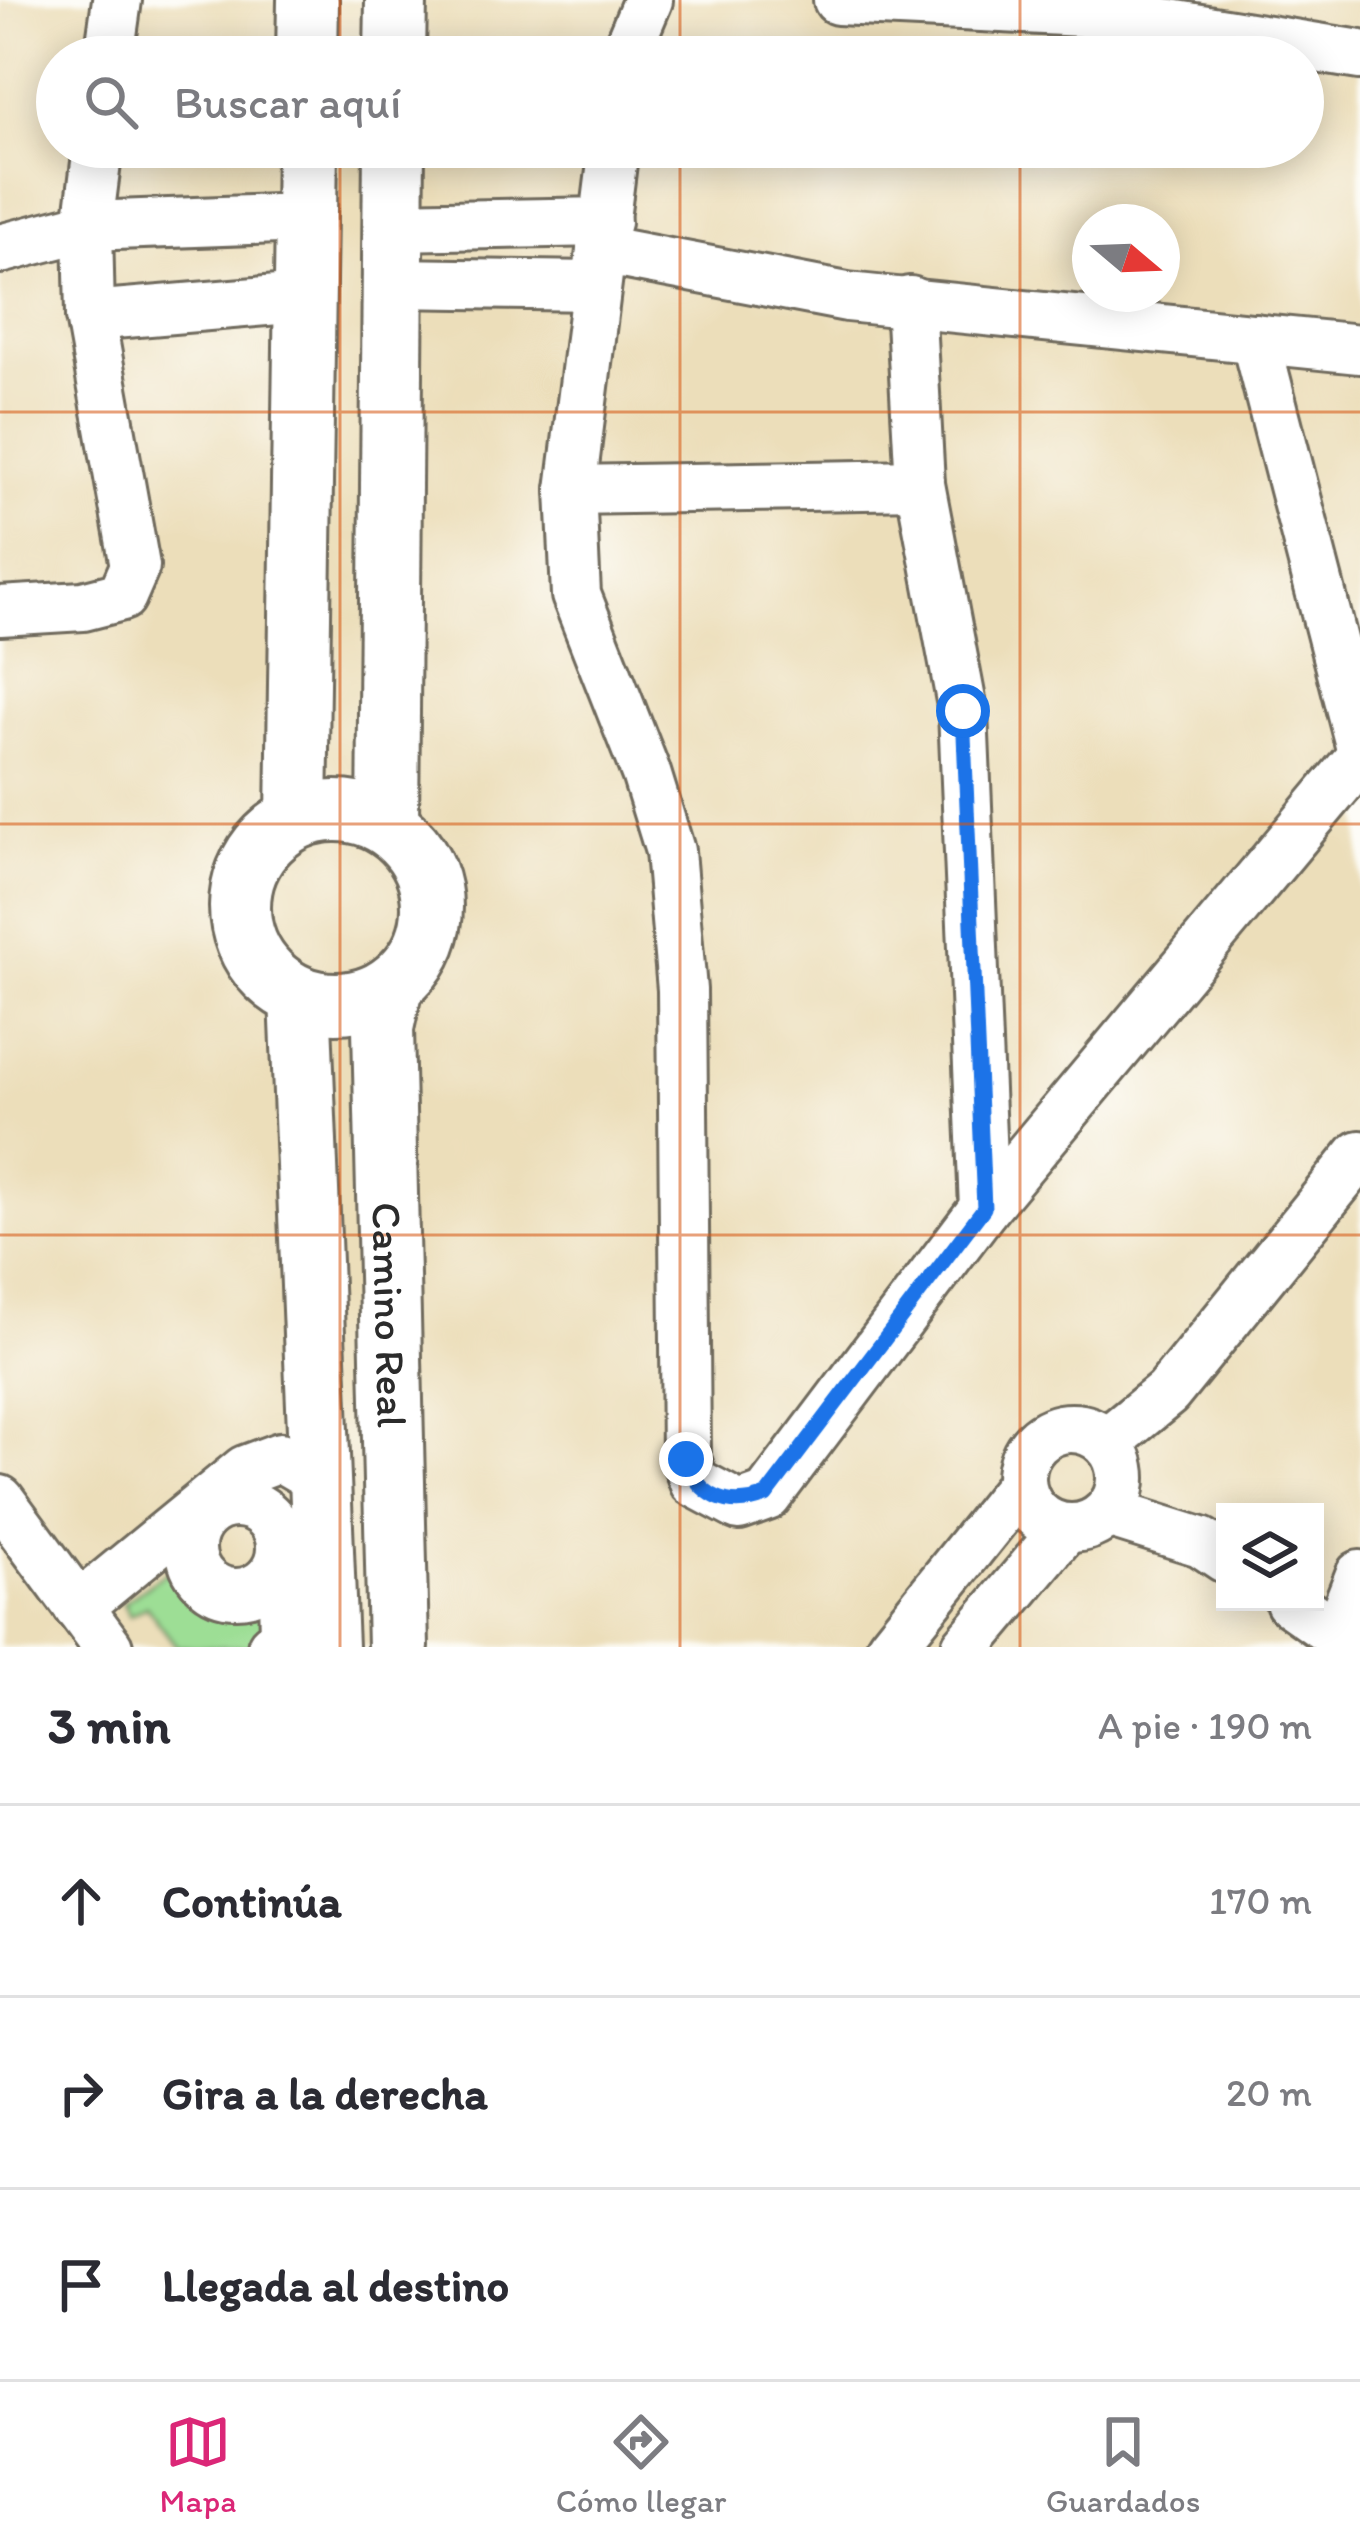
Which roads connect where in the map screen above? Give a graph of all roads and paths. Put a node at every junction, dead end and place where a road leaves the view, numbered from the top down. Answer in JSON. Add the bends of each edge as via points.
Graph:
{"nodes":[{"id":1,"x":116,"y":0,"type":"edge"},
{"id":2,"x":308,"y":0,"type":"edge"},
{"id":3,"x":396,"y":0,"type":"edge"},
{"id":4,"x":648,"y":0,"type":"edge"},
{"id":5,"x":838,"y":0,"type":"edge"},
{"id":6,"x":112,"y":36,"type":"edge"},
{"id":7,"x":307,"y":36,"type":"edge"},
{"id":8,"x":395,"y":36,"type":"edge"},
{"id":9,"x":633,"y":36,"type":"edge"},
{"id":10,"x":1244,"y":36,"type":"edge"},
{"id":11,"x":1324,"y":49,"type":"edge"},
{"id":12,"x":1360,"y":55,"type":"edge"},
{"id":13,"x":95,"y":168,"type":"edge"},
{"id":14,"x":307,"y":168,"type":"edge"},
{"id":15,"x":394,"y":168,"type":"edge"},
{"id":16,"x":611,"y":168,"type":"edge"},
{"id":17,"x":306,"y":218,"type":"junction"},
{"id":18,"x":88,"y":226,"type":"junction"},
{"id":19,"x":0,"y":249,"type":"edge"},
{"id":20,"x":600,"y":253,"type":"junction"},
{"id":21,"x":394,"y":254,"type":"junction"},
{"id":22,"x":302,"y":298,"type":"junction"},
{"id":23,"x":910,"y":301,"type":"junction"},
{"id":24,"x":90,"y":316,"type":"junction"},
{"id":25,"x":1255,"y":338,"type":"junction"},
{"id":26,"x":1360,"y":349,"type":"edge"},
{"id":27,"x":920,"y":484,"type":"junction"},
{"id":28,"x":571,"y":490,"type":"junction"},
{"id":29,"x":0,"y":611,"type":"edge"},
{"id":30,"x":1360,"y":745,"type":"edge"},
{"id":31,"x":1360,"y":758,"type":"edge"},
{"id":32,"x":297,"y":818,"type":"junction"},
{"id":33,"x":388,"y":825,"type":"junction"},
{"id":34,"x":392,"y":986,"type":"junction"},
{"id":35,"x":300,"y":997,"type":"junction"},
{"id":36,"x":1360,"y":1154,"type":"edge"},
{"id":37,"x":984,"y":1208,"type":"junction"},
{"id":38,"x":1107,"y":1442,"type":"junction"},
{"id":39,"x":323,"y":1482,"type":"junction"},
{"id":40,"x":1020,"y":1486,"type":"junction"},
{"id":41,"x":247,"y":1487,"type":"junction"},
{"id":42,"x":0,"y":1500,"type":"edge"},
{"id":43,"x":1087,"y":1521,"type":"junction"},
{"id":44,"x":178,"y":1534,"type":"junction"},
{"id":45,"x":282,"y":1552,"type":"junction"},
{"id":46,"x":1216,"y":1552,"type":"edge"},
{"id":47,"x":1360,"y":1575,"type":"edge"},
{"id":48,"x":79,"y":1607,"type":"junction"},
{"id":49,"x":1303,"y":1611,"type":"edge"},
{"id":50,"x":1346,"y":1641,"type":"edge"},
{"id":51,"x":108,"y":1647,"type":"edge"},
{"id":52,"x":272,"y":1647,"type":"edge"},
{"id":53,"x":327,"y":1647,"type":"edge"},
{"id":54,"x":398,"y":1647,"type":"edge"},
{"id":55,"x":891,"y":1647,"type":"edge"},
{"id":56,"x":965,"y":1647,"type":"edge"}],
"edges":[{"from":1,"to":6,"type":"street"},
{"from":2,"to":7,"type":"main road"},
{"from":3,"to":8,"type":"main road"},
{"from":4,"to":9,"type":"street"},
{"from":5,"to":10,"type":"street","via":[[1103,13]]},
{"from":11,"to":12,"type":"street"},
{"from":13,"to":18,"type":"street"},
{"from":14,"to":17,"type":"main road"},
{"from":15,"to":21,"type":"main road"},
{"from":16,"to":20,"type":"street"},
{"from":17,"to":18,"type":"street"},
{"from":17,"to":22,"type":"main road"},
{"from":18,"to":19,"type":"street"},
{"from":18,"to":24,"type":"street"},
{"from":20,"to":21,"type":"street"},
{"from":20,"to":21,"type":"street"},
{"from":20,"to":23,"type":"street","via":[[739,281]]},
{"from":20,"to":28,"type":"street"},
{"from":21,"to":33,"type":"main road"},
{"from":22,"to":24,"type":"street"},
{"from":22,"to":32,"type":"main road"},
{"from":23,"to":25,"type":"street"},
{"from":23,"to":27,"type":"street"},
{"from":24,"to":29,"type":"street","via":[[135,566],[122,596]]},
{"from":25,"to":26,"type":"street"},
{"from":25,"to":30,"type":"street"},
{"from":27,"to":28,"type":"street"},
{"from":27,"to":37,"type":"street","via":[[963,711]]},
{"from":28,"to":37,"type":"street","via":[[576,595],[670,851],[682,990],[686,1459],[694,1483],[739,1506],[766,1496]]},
{"from":31,"to":37,"type":"street"},
{"from":32,"to":33,"type":"main road","via":[[359,813]]},
{"from":32,"to":35,"type":"main road","via":[[270,836],[240,892],[252,955]]},
{"from":33,"to":34,"type":"main road","via":[[411,846],[432,904],[414,964]]},
{"from":34,"to":35,"type":"main road","via":[[332,1004]]},
{"from":34,"to":54,"type":"main road","name":"Camino Real","via":[[383,1028]]},
{"from":35,"to":39,"type":"main road","name":"Camino Real"},
{"from":36,"to":38,"type":"street","via":[[1167,1393]]},
{"from":38,"to":40,"type":"street","via":[[1068,1426],[1048,1432],[1031,1446]]},
{"from":38,"to":43,"type":"street","via":[[1120,1464],[1121,1490]]},
{"from":39,"to":41,"type":"street","via":[[280,1457]]},
{"from":39,"to":53,"type":"main road","name":"Camino Real"},
{"from":40,"to":43,"type":"street","via":[[1043,1521]]},
{"from":40,"to":55,"type":"street"},
{"from":41,"to":44,"type":"street"},
{"from":41,"to":45,"type":"street","via":[[274,1522]]},
{"from":42,"to":48,"type":"street"},
{"from":43,"to":46,"type":"street","via":[[1201,1541]]},
{"from":43,"to":56,"type":"street"},
{"from":44,"to":45,"type":"street","via":[[200,1577],[226,1593],[256,1589]]},
{"from":44,"to":48,"type":"street"},
{"from":45,"to":52,"type":"street","via":[[284,1637]]},
{"from":47,"to":50,"type":"street"},
{"from":48,"to":51,"type":"street"},
{"from":49,"to":50,"type":"street"}]}
